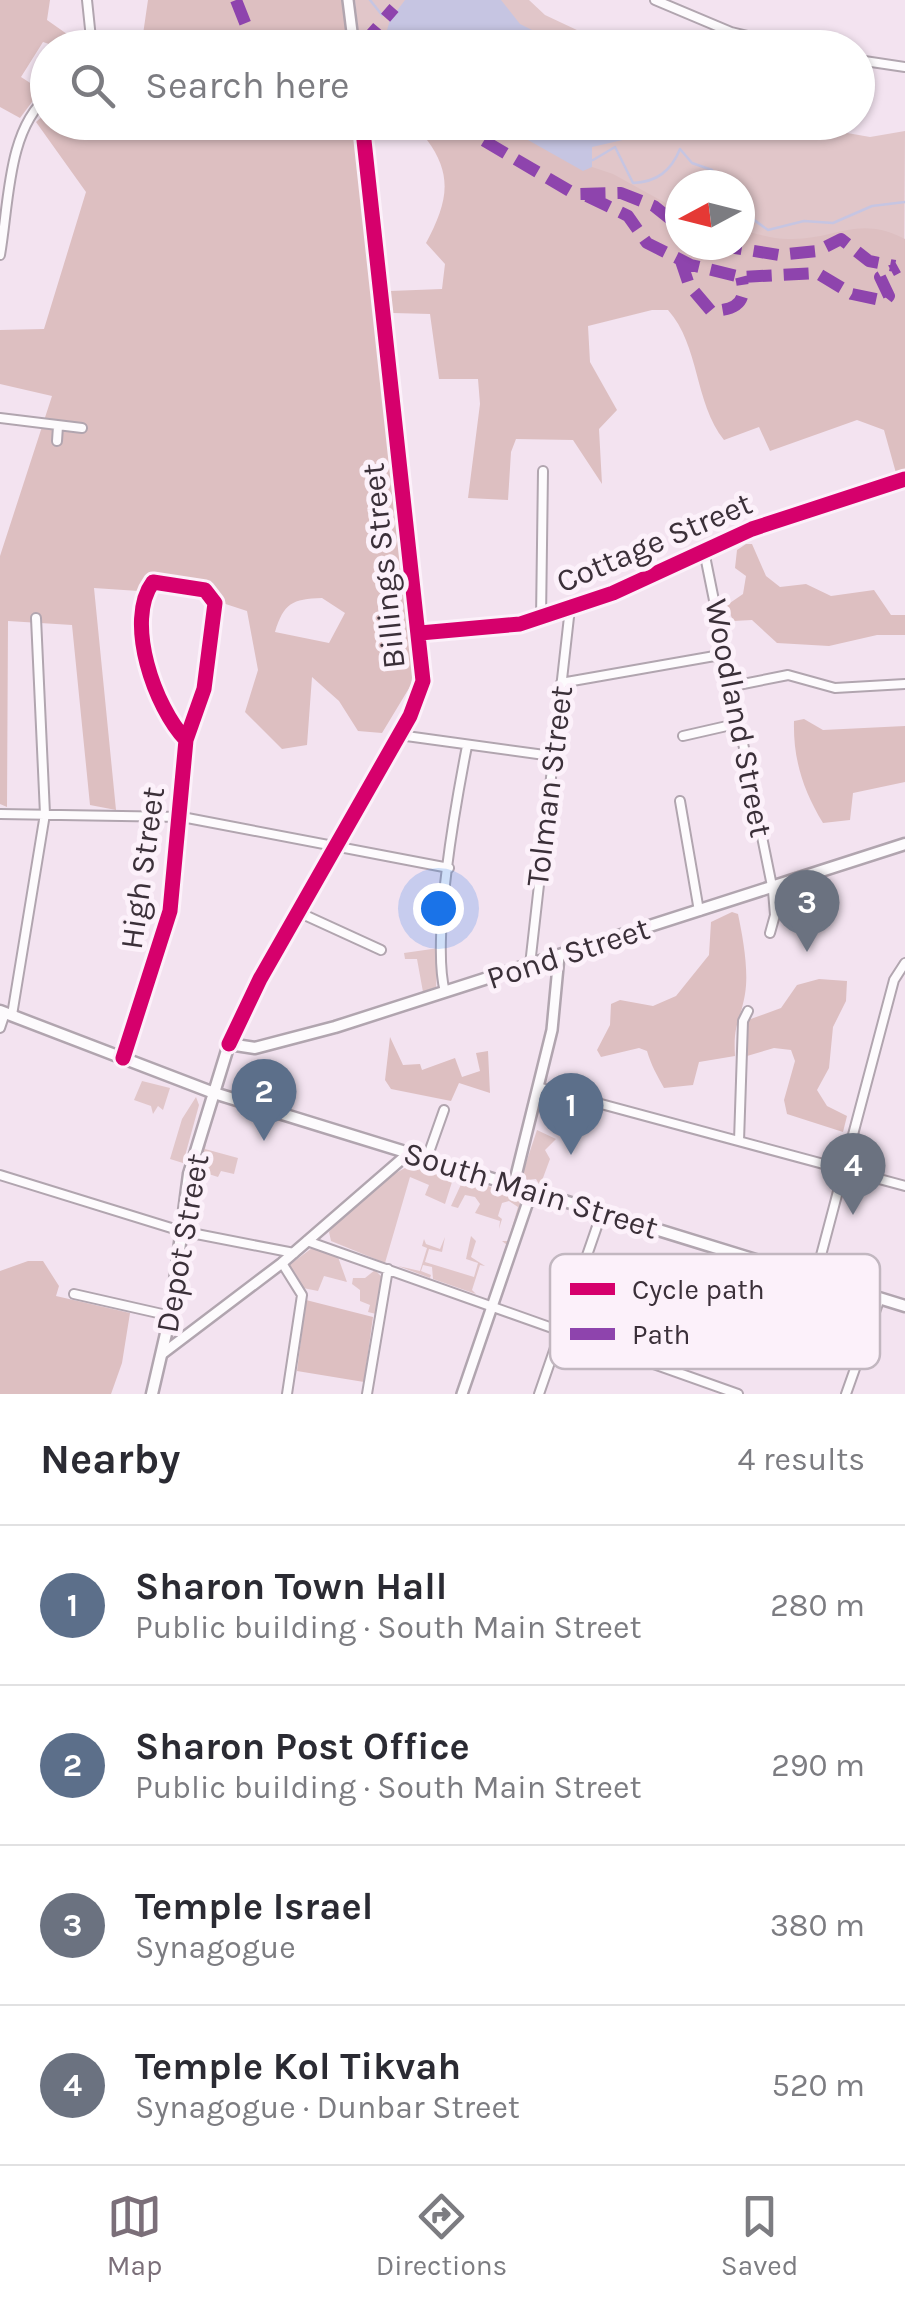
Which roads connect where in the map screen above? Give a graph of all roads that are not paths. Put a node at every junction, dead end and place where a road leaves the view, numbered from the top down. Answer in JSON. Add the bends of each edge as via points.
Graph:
{"nodes":[{"id":1,"x":87,"y":0,"type":"edge"},
{"id":2,"x":348,"y":0,"type":"edge"},
{"id":3,"x":655,"y":0,"type":"edge"},
{"id":4,"x":90,"y":30,"type":"edge"},
{"id":5,"x":352,"y":30,"type":"edge"},
{"id":6,"x":726,"y":30,"type":"edge"},
{"id":7,"x":875,"y":63,"type":"edge"},
{"id":8,"x":905,"y":67,"type":"edge"},
{"id":9,"x":30,"y":114,"type":"edge"},
{"id":10,"x":364,"y":140,"type":"edge"},
{"id":11,"x":0,"y":255,"type":"edge"},
{"id":12,"x":0,"y":418,"type":"edge"},
{"id":13,"x":58,"y":426,"type":"junction"},
{"id":14,"x":82,"y":428,"type":"dead end"},
{"id":15,"x":57,"y":441,"type":"dead end"},
{"id":16,"x":544,"y":471,"type":"dead end"},
{"id":17,"x":905,"y":479,"type":"edge"},
{"id":18,"x":704,"y":550,"type":"junction"},
{"id":19,"x":570,"y":608,"type":"junction"},
{"id":20,"x":36,"y":618,"type":"dead end"},
{"id":21,"x":541,"y":618,"type":"junction"},
{"id":22,"x":420,"y":633,"type":"junction"},
{"id":23,"x":726,"y":654,"type":"junction"},
{"id":24,"x":562,"y":683,"type":"junction"},
{"id":25,"x":905,"y":684,"type":"edge"},
{"id":26,"x":732,"y":686,"type":"junction"},
{"id":27,"x":740,"y":724,"type":"junction"},
{"id":28,"x":399,"y":734,"type":"junction"},
{"id":29,"x":683,"y":736,"type":"dead end"},
{"id":30,"x":186,"y":740,"type":"junction"},
{"id":31,"x":468,"y":746,"type":"junction"},
{"id":32,"x":552,"y":756,"type":"junction"},
{"id":33,"x":680,"y":802,"type":"dead end"},
{"id":34,"x":0,"y":814,"type":"edge"},
{"id":35,"x":45,"y":814,"type":"junction"},
{"id":36,"x":182,"y":817,"type":"junction"},
{"id":37,"x":905,"y":844,"type":"edge"},
{"id":38,"x":333,"y":849,"type":"junction"},
{"id":39,"x":449,"y":868,"type":"junction"},
{"id":40,"x":772,"y":886,"type":"junction"},
{"id":41,"x":699,"y":911,"type":"junction"},
{"id":42,"x":298,"y":912,"type":"junction"},
{"id":43,"x":770,"y":934,"type":"dead end"},
{"id":44,"x":381,"y":950,"type":"dead end"},
{"id":45,"x":559,"y":956,"type":"junction"},
{"id":46,"x":905,"y":963,"type":"edge"},
{"id":47,"x":530,"y":964,"type":"junction"},
{"id":48,"x":446,"y":992,"type":"junction"},
{"id":49,"x":748,"y":1010,"type":"dead end"},
{"id":50,"x":6,"y":1013,"type":"edge"},
{"id":51,"x":0,"y":1028,"type":"edge"},
{"id":52,"x":229,"y":1044,"type":"junction"},
{"id":53,"x":124,"y":1058,"type":"junction"},
{"id":54,"x":538,"y":1087,"type":"junction"},
{"id":55,"x":214,"y":1093,"type":"junction"},
{"id":56,"x":444,"y":1110,"type":"dead end"},
{"id":57,"x":739,"y":1141,"type":"junction"},
{"id":58,"x":410,"y":1152,"type":"junction"},
{"id":59,"x":428,"y":1158,"type":"junction"},
{"id":60,"x":842,"y":1169,"type":"junction"},
{"id":61,"x":0,"y":1175,"type":"edge"},
{"id":62,"x":514,"y":1184,"type":"junction"},
{"id":63,"x":905,"y":1186,"type":"edge"},
{"id":64,"x":532,"y":1190,"type":"junction"},
{"id":65,"x":602,"y":1212,"type":"junction"},
{"id":66,"x":181,"y":1231,"type":"junction"},
{"id":67,"x":307,"y":1241,"type":"junction"},
{"id":68,"x":294,"y":1253,"type":"junction"},
{"id":69,"x":588,"y":1254,"type":"edge"},
{"id":70,"x":738,"y":1254,"type":"edge"},
{"id":71,"x":821,"y":1254,"type":"edge"},
{"id":72,"x":282,"y":1263,"type":"junction"},
{"id":73,"x":388,"y":1269,"type":"junction"},
{"id":74,"x":74,"y":1294,"type":"dead end"},
{"id":75,"x":880,"y":1298,"type":"edge"},
{"id":76,"x":493,"y":1305,"type":"junction"},
{"id":77,"x":905,"y":1306,"type":"edge"},
{"id":78,"x":171,"y":1316,"type":"junction"},
{"id":79,"x":550,"y":1327,"type":"edge"},
{"id":80,"x":162,"y":1354,"type":"junction"},
{"id":81,"x":550,"y":1362,"type":"edge"},
{"id":82,"x":668,"y":1369,"type":"edge"},
{"id":83,"x":855,"y":1369,"type":"edge"},
{"id":84,"x":152,"y":1394,"type":"edge"},
{"id":85,"x":286,"y":1394,"type":"edge"},
{"id":86,"x":367,"y":1394,"type":"edge"},
{"id":87,"x":462,"y":1394,"type":"edge"},
{"id":88,"x":539,"y":1394,"type":"edge"},
{"id":89,"x":738,"y":1394,"type":"edge"},
{"id":90,"x":846,"y":1394,"type":"edge"}],
"edges":[{"from":1,"to":4,"type":"street"},
{"from":2,"to":5,"type":"street"},
{"from":3,"to":6,"type":"street"},
{"from":7,"to":8,"type":"street"},
{"from":9,"to":11,"type":"street"},
{"from":10,"to":22,"type":"street","name":"Billings Street"},
{"from":12,"to":13,"type":"street"},
{"from":13,"to":14,"type":"street"},
{"from":13,"to":15,"type":"street"},
{"from":16,"to":21,"type":"street"},
{"from":17,"to":18,"type":"street","name":"Cottage Street"},
{"from":18,"to":19,"type":"street","name":"Cottage Street"},
{"from":18,"to":23,"type":"street","name":"Woodland Street"},
{"from":19,"to":21,"type":"street","name":"Cottage Street"},
{"from":19,"to":24,"type":"street","name":"Tolman Street"},
{"from":20,"to":35,"type":"street"},
{"from":21,"to":22,"type":"street","name":"Cottage Street","via":[[506,628]]},
{"from":22,"to":28,"type":"street","name":"Billings Street","via":[[422,688]]},
{"from":23,"to":24,"type":"street"},
{"from":23,"to":26,"type":"street","name":"Woodland Street"},
{"from":24,"to":32,"type":"street","name":"Tolman Street"},
{"from":25,"to":26,"type":"street","via":[[835,688],[788,675]]},
{"from":26,"to":27,"type":"street","name":"Woodland Street"},
{"from":27,"to":29,"type":"street"},
{"from":27,"to":40,"type":"street","name":"Woodland Street"},
{"from":28,"to":31,"type":"street"},
{"from":28,"to":38,"type":"street","name":"Billings Street"},
{"from":30,"to":30,"type":"street","name":"High Street","via":[[150,683],[144,632],[153,582],[205,590],[215,600],[204,689]]},
{"from":30,"to":36,"type":"street","name":"High Street"},
{"from":31,"to":32,"type":"street"},
{"from":31,"to":39,"type":"street"},
{"from":32,"to":47,"type":"street","name":"Tolman Street"},
{"from":33,"to":41,"type":"street"},
{"from":34,"to":35,"type":"street"},
{"from":35,"to":36,"type":"street"},
{"from":35,"to":50,"type":"street"},
{"from":36,"to":38,"type":"street"},
{"from":36,"to":53,"type":"street","name":"High Street","via":[[164,938]]},
{"from":37,"to":40,"type":"main road","name":"Pond Street"},
{"from":38,"to":39,"type":"street"},
{"from":38,"to":42,"type":"street","name":"Billings Street"},
{"from":39,"to":48,"type":"street","via":[[441,968]]},
{"from":40,"to":41,"type":"main road","name":"Pond Street"},
{"from":40,"to":43,"type":"street","name":"Woodland Street"},
{"from":41,"to":45,"type":"main road","name":"Pond Street"},
{"from":42,"to":44,"type":"street"},
{"from":42,"to":52,"type":"street","name":"Billings Street"},
{"from":45,"to":47,"type":"main road","name":"Pond Street"},
{"from":45,"to":54,"type":"street"},
{"from":46,"to":60,"type":"street","via":[[894,980]]},
{"from":47,"to":48,"type":"main road","name":"Pond Street"},
{"from":48,"to":52,"type":"main road","name":"Pond Street","via":[[278,1043],[244,1050]]},
{"from":49,"to":57,"type":"street"},
{"from":50,"to":51,"type":"street"},
{"from":50,"to":53,"type":"main road","name":"South Main Street"},
{"from":52,"to":55,"type":"main road","name":"Depot Street"},
{"from":53,"to":55,"type":"main road","name":"South Main Street"},
{"from":54,"to":57,"type":"street"},
{"from":54,"to":62,"type":"street"},
{"from":55,"to":58,"type":"main road","name":"South Main Street"},
{"from":55,"to":66,"type":"main road","name":"Depot Street","via":[[190,1170]]},
{"from":56,"to":59,"type":"street"},
{"from":57,"to":60,"type":"street"},
{"from":58,"to":59,"type":"main road","name":"South Main Street"},
{"from":58,"to":67,"type":"street"},
{"from":59,"to":62,"type":"main road","name":"South Main Street"},
{"from":60,"to":63,"type":"street"},
{"from":60,"to":71,"type":"street"},
{"from":61,"to":66,"type":"street"},
{"from":62,"to":64,"type":"main road","name":"South Main Street"},
{"from":64,"to":65,"type":"main road","name":"South Main Street"},
{"from":64,"to":76,"type":"street"},
{"from":65,"to":69,"type":"street"},
{"from":65,"to":70,"type":"main road","name":"South Main Street"},
{"from":66,"to":68,"type":"street"},
{"from":66,"to":78,"type":"main road","name":"Depot Street"},
{"from":67,"to":68,"type":"street"},
{"from":67,"to":73,"type":"street"},
{"from":68,"to":72,"type":"street"},
{"from":72,"to":80,"type":"street"},
{"from":72,"to":85,"type":"street","via":[[302,1294]]},
{"from":73,"to":76,"type":"street"},
{"from":73,"to":86,"type":"street"},
{"from":74,"to":78,"type":"street"},
{"from":75,"to":77,"type":"main road","name":"South Main Street"},
{"from":76,"to":79,"type":"street"},
{"from":76,"to":87,"type":"street"},
{"from":78,"to":80,"type":"main road","name":"Depot Street"},
{"from":80,"to":84,"type":"main road","name":"Depot Street"},
{"from":81,"to":88,"type":"street"},
{"from":82,"to":89,"type":"street"},
{"from":83,"to":90,"type":"street"}]}
